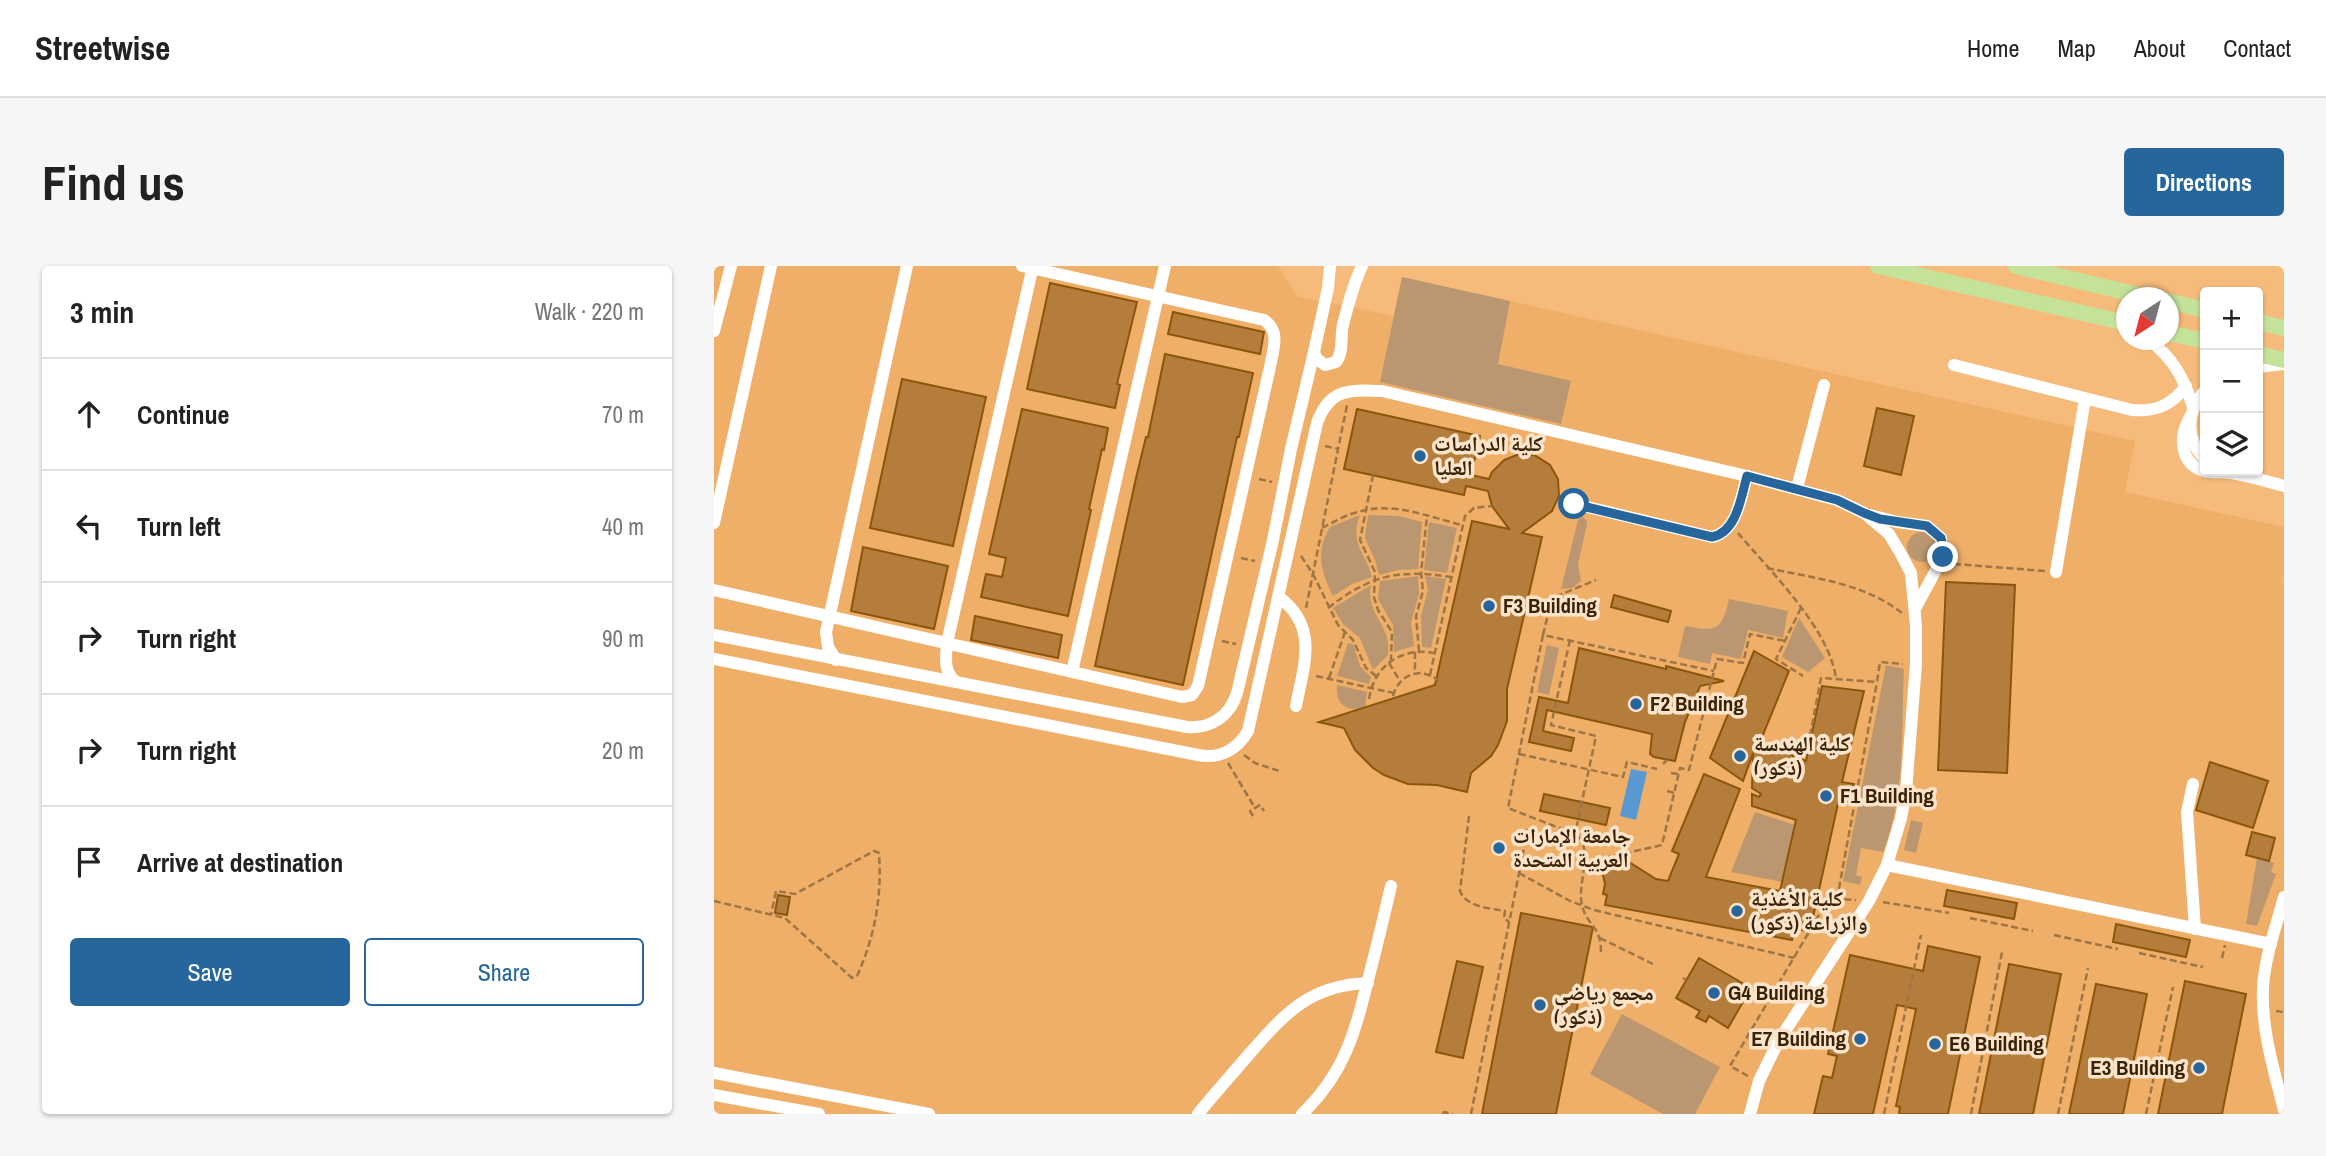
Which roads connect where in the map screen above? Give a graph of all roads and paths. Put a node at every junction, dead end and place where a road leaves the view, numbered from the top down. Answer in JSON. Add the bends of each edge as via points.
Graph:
{"nodes":[{"id":1,"x":729,"y":266,"type":"edge"},
{"id":2,"x":771,"y":266,"type":"edge"},
{"id":3,"x":907,"y":266,"type":"edge"},
{"id":4,"x":1164,"y":266,"type":"edge"},
{"id":5,"x":1330,"y":266,"type":"edge"},
{"id":6,"x":1362,"y":266,"type":"edge"},
{"id":7,"x":1878,"y":266,"type":"edge"},
{"id":8,"x":2017,"y":266,"type":"edge"},
{"id":9,"x":1029,"y":267,"type":"edge"},
{"id":10,"x":2116,"y":290,"type":"edge"},
{"id":11,"x":1158,"y":297,"type":"junction"},
{"id":12,"x":2179,"y":304,"type":"edge"},
{"id":13,"x":2200,"y":309,"type":"edge"},
{"id":14,"x":2116,"y":321,"type":"edge"},
{"id":15,"x":2263,"y":323,"type":"edge"},
{"id":16,"x":2284,"y":328,"type":"edge"},
{"id":17,"x":714,"y":331,"type":"edge"},
{"id":18,"x":2179,"y":335,"type":"edge"},
{"id":19,"x":2200,"y":340,"type":"edge"},
{"id":20,"x":2161,"y":350,"type":"edge"},
{"id":21,"x":1314,"y":352,"type":"junction"},
{"id":22,"x":2263,"y":356,"type":"edge"},
{"id":23,"x":2284,"y":362,"type":"edge"},
{"id":24,"x":1954,"y":365,"type":"dead end"},
{"id":25,"x":2263,"y":366,"type":"edge"},
{"id":26,"x":1824,"y":385,"type":"dead end"},
{"id":27,"x":2186,"y":386,"type":"junction"},
{"id":28,"x":1350,"y":390,"type":"junction"},
{"id":29,"x":2085,"y":398,"type":"junction"},
{"id":30,"x":2200,"y":398,"type":"edge"},
{"id":31,"x":2191,"y":412,"type":"junction"},
{"id":32,"x":2200,"y":452,"type":"edge"},
{"id":33,"x":2200,"y":468,"type":"edge"},
{"id":34,"x":1245,"y":475,"type":"junction"},
{"id":35,"x":1373,"y":475,"type":"dead end"},
{"id":36,"x":1747,"y":476,"type":"junction"},
{"id":37,"x":2247,"y":476,"type":"edge"},
{"id":38,"x":1274,"y":482,"type":"dead end"},
{"id":39,"x":2284,"y":485,"type":"edge"},
{"id":40,"x":1797,"y":488,"type":"junction"},
{"id":41,"x":1574,"y":504,"type":"dead end"},
{"id":42,"x":1492,"y":506,"type":"dead end"},
{"id":43,"x":1365,"y":510,"type":"junction"},
{"id":44,"x":1864,"y":513,"type":"junction"},
{"id":45,"x":1427,"y":516,"type":"junction"},
{"id":46,"x":714,"y":523,"type":"edge"},
{"id":47,"x":1462,"y":525,"type":"junction"},
{"id":48,"x":1731,"y":525,"type":"junction"},
{"id":49,"x":1322,"y":528,"type":"junction"},
{"id":50,"x":1291,"y":544,"type":"junction"},
{"id":51,"x":1228,"y":555,"type":"junction"},
{"id":52,"x":1256,"y":562,"type":"dead end"},
{"id":53,"x":1941,"y":563,"type":"junction"},
{"id":54,"x":1767,"y":568,"type":"junction"},
{"id":55,"x":2056,"y":572,"type":"joint"},
{"id":56,"x":1421,"y":573,"type":"junction"},
{"id":57,"x":1313,"y":574,"type":"junction"},
{"id":58,"x":1451,"y":577,"type":"junction"},
{"id":59,"x":1376,"y":579,"type":"junction"},
{"id":60,"x":1596,"y":580,"type":"dead end"},
{"id":61,"x":714,"y":590,"type":"edge"},
{"id":62,"x":1279,"y":597,"type":"junction"},
{"id":63,"x":1916,"y":607,"type":"junction"},
{"id":64,"x":1328,"y":608,"type":"junction"},
{"id":65,"x":1801,"y":608,"type":"junction"},
{"id":66,"x":830,"y":615,"type":"junction"},
{"id":67,"x":1302,"y":625,"type":"junction"},
{"id":68,"x":1916,"y":626,"type":"junction"},
{"id":69,"x":1345,"y":632,"type":"junction"},
{"id":70,"x":714,"y":635,"type":"edge"},
{"id":71,"x":1543,"y":635,"type":"junction"},
{"id":72,"x":1570,"y":640,"type":"junction"},
{"id":73,"x":1785,"y":641,"type":"junction"},
{"id":74,"x":947,"y":643,"type":"junction"},
{"id":75,"x":1417,"y":651,"type":"junction"},
{"id":76,"x":1434,"y":653,"type":"junction"},
{"id":77,"x":714,"y":659,"type":"edge"},
{"id":78,"x":836,"y":660,"type":"junction"},
{"id":79,"x":1390,"y":661,"type":"junction"},
{"id":80,"x":1916,"y":664,"type":"junction"},
{"id":81,"x":1714,"y":671,"type":"junction"},
{"id":82,"x":1072,"y":672,"type":"junction"},
{"id":83,"x":1302,"y":673,"type":"junction"},
{"id":84,"x":1415,"y":673,"type":"junction"},
{"id":85,"x":1430,"y":675,"type":"junction"},
{"id":86,"x":1803,"y":676,"type":"dead end"},
{"id":87,"x":1376,"y":677,"type":"junction"},
{"id":88,"x":1329,"y":679,"type":"junction"},
{"id":89,"x":1836,"y":679,"type":"junction"},
{"id":90,"x":1400,"y":681,"type":"junction"},
{"id":91,"x":1439,"y":681,"type":"dead end"},
{"id":92,"x":956,"y":682,"type":"junction"},
{"id":93,"x":1877,"y":682,"type":"junction"},
{"id":94,"x":1371,"y":688,"type":"junction"},
{"id":95,"x":1369,"y":699,"type":"dead end"},
{"id":96,"x":1296,"y":706,"type":"dead end"},
{"id":97,"x":1808,"y":746,"type":"dead end"},
{"id":98,"x":1236,"y":747,"type":"junction"},
{"id":99,"x":1222,"y":754,"type":"junction"},
{"id":100,"x":1519,"y":754,"type":"junction"},
{"id":101,"x":1588,"y":769,"type":"junction"},
{"id":102,"x":1657,"y":769,"type":"dead end"},
{"id":103,"x":1279,"y":771,"type":"dead end"},
{"id":104,"x":1671,"y":773,"type":"dead end"},
{"id":105,"x":1678,"y":774,"type":"junction"},
{"id":106,"x":2193,"y":784,"type":"dead end"},
{"id":107,"x":1667,"y":791,"type":"dead end"},
{"id":108,"x":1674,"y":793,"type":"junction"},
{"id":109,"x":1255,"y":808,"type":"junction"},
{"id":110,"x":1264,"y":811,"type":"dead end"},
{"id":111,"x":1253,"y":816,"type":"dead end"},
{"id":112,"x":1469,"y":816,"type":"dead end"},
{"id":113,"x":1528,"y":828,"type":"dead end"},
{"id":114,"x":1575,"y":834,"type":"junction"},
{"id":115,"x":1583,"y":863,"type":"junction"},
{"id":116,"x":1887,"y":865,"type":"junction"},
{"id":117,"x":1519,"y":873,"type":"junction"},
{"id":118,"x":1391,"y":886,"type":"dead end"},
{"id":119,"x":2284,"y":897,"type":"edge"},
{"id":120,"x":1837,"y":899,"type":"dead end"},
{"id":121,"x":714,"y":901,"type":"edge"},
{"id":122,"x":1582,"y":905,"type":"junction"},
{"id":123,"x":1926,"y":909,"type":"dead end"},
{"id":124,"x":1925,"y":914,"type":"dead end"},
{"id":125,"x":771,"y":915,"type":"junction"},
{"id":126,"x":1970,"y":918,"type":"dead end"},
{"id":127,"x":1508,"y":922,"type":"junction"},
{"id":128,"x":2195,"y":929,"type":"junction"},
{"id":129,"x":2034,"y":931,"type":"dead end"},
{"id":130,"x":1921,"y":935,"type":"dead end"},
{"id":131,"x":2054,"y":935,"type":"dead end"},
{"id":132,"x":1600,"y":938,"type":"junction"},
{"id":133,"x":2094,"y":944,"type":"junction"},
{"id":134,"x":2270,"y":944,"type":"junction"},
{"id":135,"x":2092,"y":949,"type":"dead end"},
{"id":136,"x":2118,"y":949,"type":"dead end"},
{"id":137,"x":1601,"y":952,"type":"dead end"},
{"id":138,"x":2002,"y":952,"type":"dead end"},
{"id":139,"x":2139,"y":953,"type":"dead end"},
{"id":140,"x":1794,"y":958,"type":"dead end"},
{"id":141,"x":1653,"y":964,"type":"dead end"},
{"id":142,"x":2203,"y":967,"type":"dead end"},
{"id":143,"x":2088,"y":968,"type":"dead end"},
{"id":144,"x":1368,"y":983,"type":"junction"},
{"id":145,"x":2173,"y":987,"type":"dead end"},
{"id":146,"x":714,"y":1073,"type":"edge"},
{"id":147,"x":714,"y":1096,"type":"edge"},
{"id":148,"x":2284,"y":1110,"type":"edge"},
{"id":149,"x":819,"y":1114,"type":"edge"},
{"id":150,"x":929,"y":1114,"type":"edge"},
{"id":151,"x":1198,"y":1114,"type":"edge"},
{"id":152,"x":1302,"y":1114,"type":"edge"},
{"id":153,"x":1443,"y":1114,"type":"edge"},
{"id":154,"x":1453,"y":1114,"type":"edge"},
{"id":155,"x":1471,"y":1114,"type":"edge"},
{"id":156,"x":1750,"y":1114,"type":"edge"},
{"id":157,"x":1884,"y":1114,"type":"edge"},
{"id":158,"x":1971,"y":1114,"type":"edge"},
{"id":159,"x":2058,"y":1114,"type":"edge"},
{"id":160,"x":2146,"y":1114,"type":"edge"}],
"edges":[{"from":1,"to":17,"type":"street"},
{"from":2,"to":46,"type":"street"},
{"from":3,"to":66,"type":"street"},
{"from":4,"to":11,"type":"street"},
{"from":5,"to":21,"type":"street"},
{"from":6,"to":21,"type":"street","via":[[1342,328],[1339,358],[1325,365]]},
{"from":7,"to":14,"type":"main road"},
{"from":8,"to":10,"type":"main road"},
{"from":9,"to":11,"type":"street"},
{"from":9,"to":74,"type":"street"},
{"from":11,"to":34,"type":"street","via":[[1264,320],[1274,329],[1275,342]]},
{"from":11,"to":82,"type":"street"},
{"from":12,"to":13,"type":"main road"},
{"from":15,"to":16,"type":"main road"},
{"from":18,"to":19,"type":"main road"},
{"from":20,"to":27,"type":"street"},
{"from":21,"to":92,"type":"street","via":[[1237,693],[1224,715],[1207,726],[1187,727]]},
{"from":22,"to":23,"type":"main road"},
{"from":23,"to":25,"type":"street"},
{"from":24,"to":29,"type":"street"},
{"from":26,"to":40,"type":"street"},
{"from":27,"to":29,"type":"street","via":[[2169,404],[2145,411]]},
{"from":27,"to":31,"type":"street"},
{"from":28,"to":36,"type":"street","via":[[1381,391]]},
{"from":28,"to":49,"type":"path"},
{"from":28,"to":50,"type":"street","via":[[1339,393],[1322,411]]},
{"from":29,"to":55,"type":"street"},
{"from":30,"to":31,"type":"street"},
{"from":31,"to":32,"type":"street","via":[[2193,442]]},
{"from":31,"to":33,"type":"street","via":[[2182,436],[2186,456]]},
{"from":34,"to":38,"type":"path"},
{"from":34,"to":51,"type":"street"},
{"from":35,"to":43,"type":"path"},
{"from":36,"to":40,"type":"street"},
{"from":36,"to":48,"type":"street"},
{"from":37,"to":39,"type":"street"},
{"from":40,"to":44,"type":"street"},
{"from":41,"to":48,"type":"street","via":[[1707,536],[1718,536]]},
{"from":42,"to":47,"type":"path","via":[[1474,508]]},
{"from":43,"to":45,"type":"path","via":[[1392,508]]},
{"from":43,"to":49,"type":"path"},
{"from":43,"to":59,"type":"path","via":[[1360,540]]},
{"from":44,"to":53,"type":"street","via":[[1933,529],[1943,544]]},
{"from":44,"to":63,"type":"street","via":[[1889,534],[1901,554],[1911,573]]},
{"from":45,"to":47,"type":"path"},
{"from":45,"to":56,"type":"path"},
{"from":47,"to":58,"type":"path"},
{"from":48,"to":54,"type":"path"},
{"from":49,"to":57,"type":"path"},
{"from":50,"to":57,"type":"path"},
{"from":50,"to":62,"type":"street"},
{"from":51,"to":52,"type":"path"},
{"from":51,"to":82,"type":"street","via":[[1198,686],[1192,695],[1182,697]]},
{"from":53,"to":55,"type":"path"},
{"from":53,"to":63,"type":"street"},
{"from":54,"to":65,"type":"path"},
{"from":54,"to":68,"type":"path","via":[[1863,591],[1897,609]]},
{"from":56,"to":58,"type":"path"},
{"from":56,"to":59,"type":"path"},
{"from":56,"to":75,"type":"path"},
{"from":57,"to":64,"type":"path"},
{"from":57,"to":67,"type":"path"},
{"from":58,"to":76,"type":"path"},
{"from":59,"to":64,"type":"path"},
{"from":59,"to":79,"type":"path","via":[[1376,604],[1392,632]]},
{"from":60,"to":71,"type":"path","via":[[1552,598]]},
{"from":61,"to":66,"type":"street"},
{"from":62,"to":67,"type":"street"},
{"from":62,"to":98,"type":"street","via":[[1248,731]]},
{"from":63,"to":68,"type":"street"},
{"from":64,"to":69,"type":"path"},
{"from":65,"to":73,"type":"path"},
{"from":65,"to":89,"type":"path","via":[[1828,651]]},
{"from":66,"to":74,"type":"street"},
{"from":66,"to":78,"type":"street","via":[[826,640]]},
{"from":67,"to":83,"type":"street","via":[[1306,646]]},
{"from":68,"to":80,"type":"street"},
{"from":69,"to":87,"type":"path"},
{"from":69,"to":88,"type":"path"},
{"from":70,"to":78,"type":"street"},
{"from":71,"to":72,"type":"path"},
{"from":71,"to":100,"type":"path"},
{"from":72,"to":81,"type":"path"},
{"from":72,"to":101,"type":"path","via":[[1551,725],[1596,736]]},
{"from":73,"to":81,"type":"path","via":[[1750,634],[1742,663],[1717,659]]},
{"from":73,"to":86,"type":"path","via":[[1776,659]]},
{"from":74,"to":82,"type":"street"},
{"from":74,"to":92,"type":"street","via":[[946,667]]},
{"from":75,"to":76,"type":"path"},
{"from":75,"to":79,"type":"path"},
{"from":75,"to":84,"type":"path"},
{"from":76,"to":85,"type":"path"},
{"from":77,"to":99,"type":"street","via":[[1198,755]]},
{"from":78,"to":92,"type":"street"},
{"from":79,"to":87,"type":"path"},
{"from":79,"to":90,"type":"path"},
{"from":80,"to":93,"type":"path","via":[[1880,662]]},
{"from":80,"to":116,"type":"street","via":[[1906,792]]},
{"from":81,"to":105,"type":"path","via":[[1689,770],[1680,768]]},
{"from":83,"to":88,"type":"path"},
{"from":83,"to":96,"type":"street"},
{"from":84,"to":85,"type":"path"},
{"from":84,"to":90,"type":"path"},
{"from":85,"to":91,"type":"path"},
{"from":87,"to":94,"type":"path"},
{"from":88,"to":94,"type":"path"},
{"from":89,"to":93,"type":"path"},
{"from":89,"to":97,"type":"path","via":[[1821,678]]},
{"from":90,"to":94,"type":"path","via":[[1393,695]]},
{"from":93,"to":120,"type":"path"},
{"from":94,"to":95,"type":"path"},
{"from":98,"to":99,"type":"street"},
{"from":98,"to":103,"type":"path","via":[[1255,763]]},
{"from":99,"to":109,"type":"path"},
{"from":100,"to":101,"type":"path"},
{"from":100,"to":114,"type":"path","via":[[1508,808]]},
{"from":101,"to":102,"type":"path","via":[[1623,777],[1627,762]]},
{"from":101,"to":114,"type":"path"},
{"from":104,"to":105,"type":"path"},
{"from":105,"to":108,"type":"path"},
{"from":106,"to":128,"type":"street","via":[[2187,812]]},
{"from":107,"to":108,"type":"path"},
{"from":108,"to":115,"type":"path","via":[[1661,845]]},
{"from":109,"to":110,"type":"path","via":[[1260,805]]},
{"from":109,"to":111,"type":"path","via":[[1250,811]]},
{"from":112,"to":127,"type":"path","via":[[1460,891],[1469,903],[1505,911]]},
{"from":113,"to":117,"type":"path"},
{"from":114,"to":115,"type":"path","via":[[1584,844]]},
{"from":115,"to":122,"type":"path"},
{"from":116,"to":128,"type":"street"},
{"from":116,"to":156,"type":"street","via":[[1869,901],[1778,1042],[1759,1081]]},
{"from":117,"to":122,"type":"path"},
{"from":117,"to":127,"type":"path"},
{"from":118,"to":144,"type":"street"},
{"from":119,"to":134,"type":"street"},
{"from":121,"to":125,"type":"path"},
{"from":122,"to":132,"type":"path"},
{"from":122,"to":140,"type":"path"},
{"from":123,"to":124,"type":"path"},
{"from":125,"to":125,"type":"path","via":[[785,918],[852,978],[857,976],[878,907],[879,853],[874,850],[795,894],[776,891]]},
{"from":126,"to":129,"type":"path"},
{"from":127,"to":155,"type":"path"},
{"from":128,"to":134,"type":"street"},
{"from":130,"to":157,"type":"path"},
{"from":131,"to":133,"type":"path"},
{"from":132,"to":137,"type":"path"},
{"from":132,"to":141,"type":"path"},
{"from":133,"to":135,"type":"path"},
{"from":133,"to":136,"type":"path"},
{"from":134,"to":148,"type":"street","via":[[2263,1008]]},
{"from":138,"to":158,"type":"path"},
{"from":139,"to":142,"type":"path"},
{"from":143,"to":159,"type":"path"},
{"from":144,"to":151,"type":"street","via":[[1328,989],[1293,1008]]},
{"from":144,"to":152,"type":"street","via":[[1343,1060],[1324,1091]]},
{"from":145,"to":160,"type":"path"},
{"from":146,"to":150,"type":"street"},
{"from":147,"to":149,"type":"street"},
{"from":153,"to":154,"type":"path"}]}
